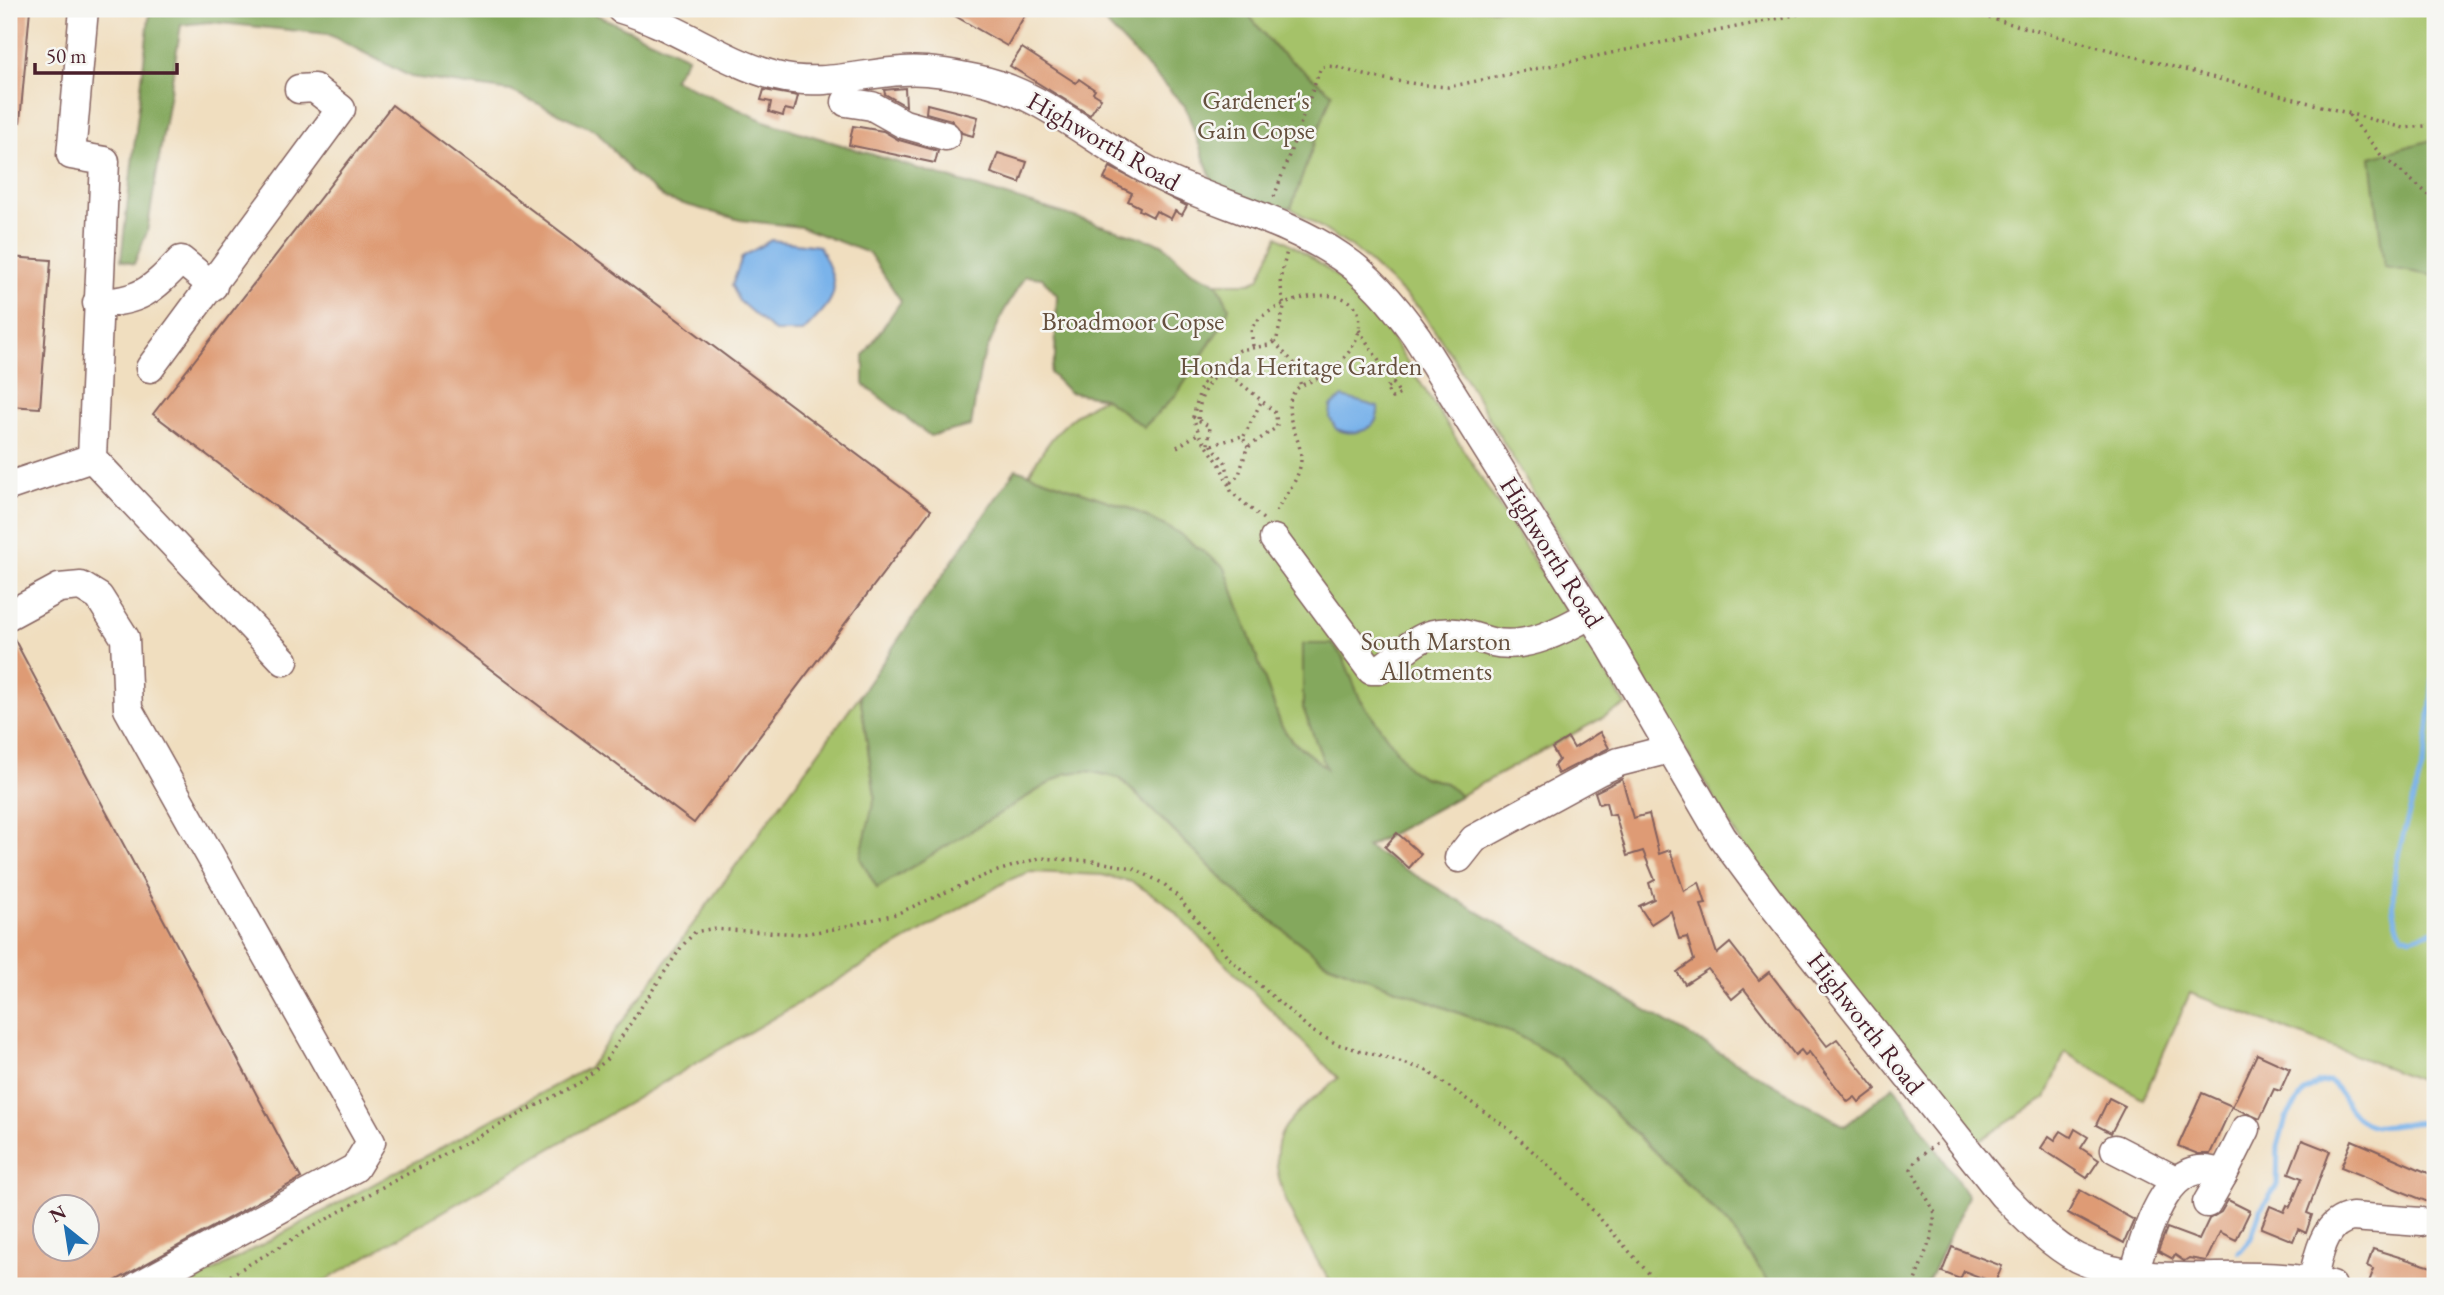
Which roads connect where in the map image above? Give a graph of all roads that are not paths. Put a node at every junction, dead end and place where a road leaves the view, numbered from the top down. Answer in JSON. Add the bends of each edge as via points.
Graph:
{"nodes":[{"id":1,"x":84,"y":9,"type":"edge"},
{"id":2,"x":621,"y":9,"type":"edge"},
{"id":3,"x":872,"y":75,"type":"junction"},
{"id":4,"x":299,"y":89,"type":"dead end"},
{"id":5,"x":946,"y":136,"type":"dead end"},
{"id":6,"x":213,"y":285,"type":"junction"},
{"id":7,"x":97,"y":303,"type":"junction"},
{"id":8,"x":150,"y":368,"type":"dead end"},
{"id":9,"x":92,"y":458,"type":"junction"},
{"id":10,"x":9,"y":486,"type":"edge"},
{"id":11,"x":1273,"y":534,"type":"road end"},
{"id":12,"x":1591,"y":614,"type":"junction"},
{"id":13,"x":9,"y":615,"type":"edge"},
{"id":14,"x":284,"y":661,"type":"dead end"},
{"id":15,"x":1670,"y":749,"type":"junction"},
{"id":16,"x":1459,"y":858,"type":"dead end"},
{"id":17,"x":2246,"y":1129,"type":"dead end"},
{"id":18,"x":2115,"y":1149,"type":"dead end"},
{"id":19,"x":2223,"y":1175,"type":"junction"},
{"id":20,"x":2175,"y":1180,"type":"junction"},
{"id":21,"x":2207,"y":1203,"type":"dead end"},
{"id":22,"x":2421,"y":1222,"type":"dead end"},
{"id":23,"x":2133,"y":1278,"type":"junction"},
{"id":24,"x":2322,"y":1284,"type":"edge"},
{"id":25,"x":138,"y":1286,"type":"edge"}],
"edges":[{"from":1,"to":7,"type":"street","via":[[71,155],[106,161]]},
{"from":2,"to":3,"type":"street","name":"Highworth Road","via":[[776,76],[831,81]]},
{"from":3,"to":5,"type":"street","via":[[859,104]]},
{"from":3,"to":12,"type":"street","name":"Highworth Road","via":[[923,71],[1003,86],[1153,173],[1294,231],[1344,259],[1408,323]]},
{"from":4,"to":6,"type":"street","via":[[314,88],[341,109]]},
{"from":6,"to":7,"type":"street","via":[[181,260],[156,286],[125,302]]},
{"from":6,"to":8,"type":"street"},
{"from":7,"to":9,"type":"street"},
{"from":9,"to":10,"type":"street"},
{"from":9,"to":14,"type":"street"},
{"from":11,"to":12,"type":"street","via":[[1371,670],[1382,668],[1434,634],[1455,632],[1498,643],[1516,642],[1555,633]]},
{"from":12,"to":15,"type":"street","name":"Highworth Road"},
{"from":13,"to":25,"type":"street","via":[[59,588],[81,586],[99,597],[125,638],[128,709],[372,1142],[355,1168]]},
{"from":15,"to":16,"type":"street","via":[[1599,771],[1474,839]]},
{"from":15,"to":23,"type":"street","name":"Highworth Road","via":[[1740,862],[1986,1175],[2038,1229],[2079,1259]]},
{"from":17,"to":19,"type":"street"},
{"from":18,"to":20,"type":"street"},
{"from":19,"to":20,"type":"street","via":[[2212,1169],[2192,1169]]},
{"from":19,"to":21,"type":"street"},
{"from":20,"to":23,"type":"street","via":[[2159,1208]]},
{"from":22,"to":24,"type":"street","via":[[2352,1217],[2342,1208],[2324,1238]]},
{"from":23,"to":24,"type":"street","name":"Highworth Road","via":[[2256,1276]]}]}
